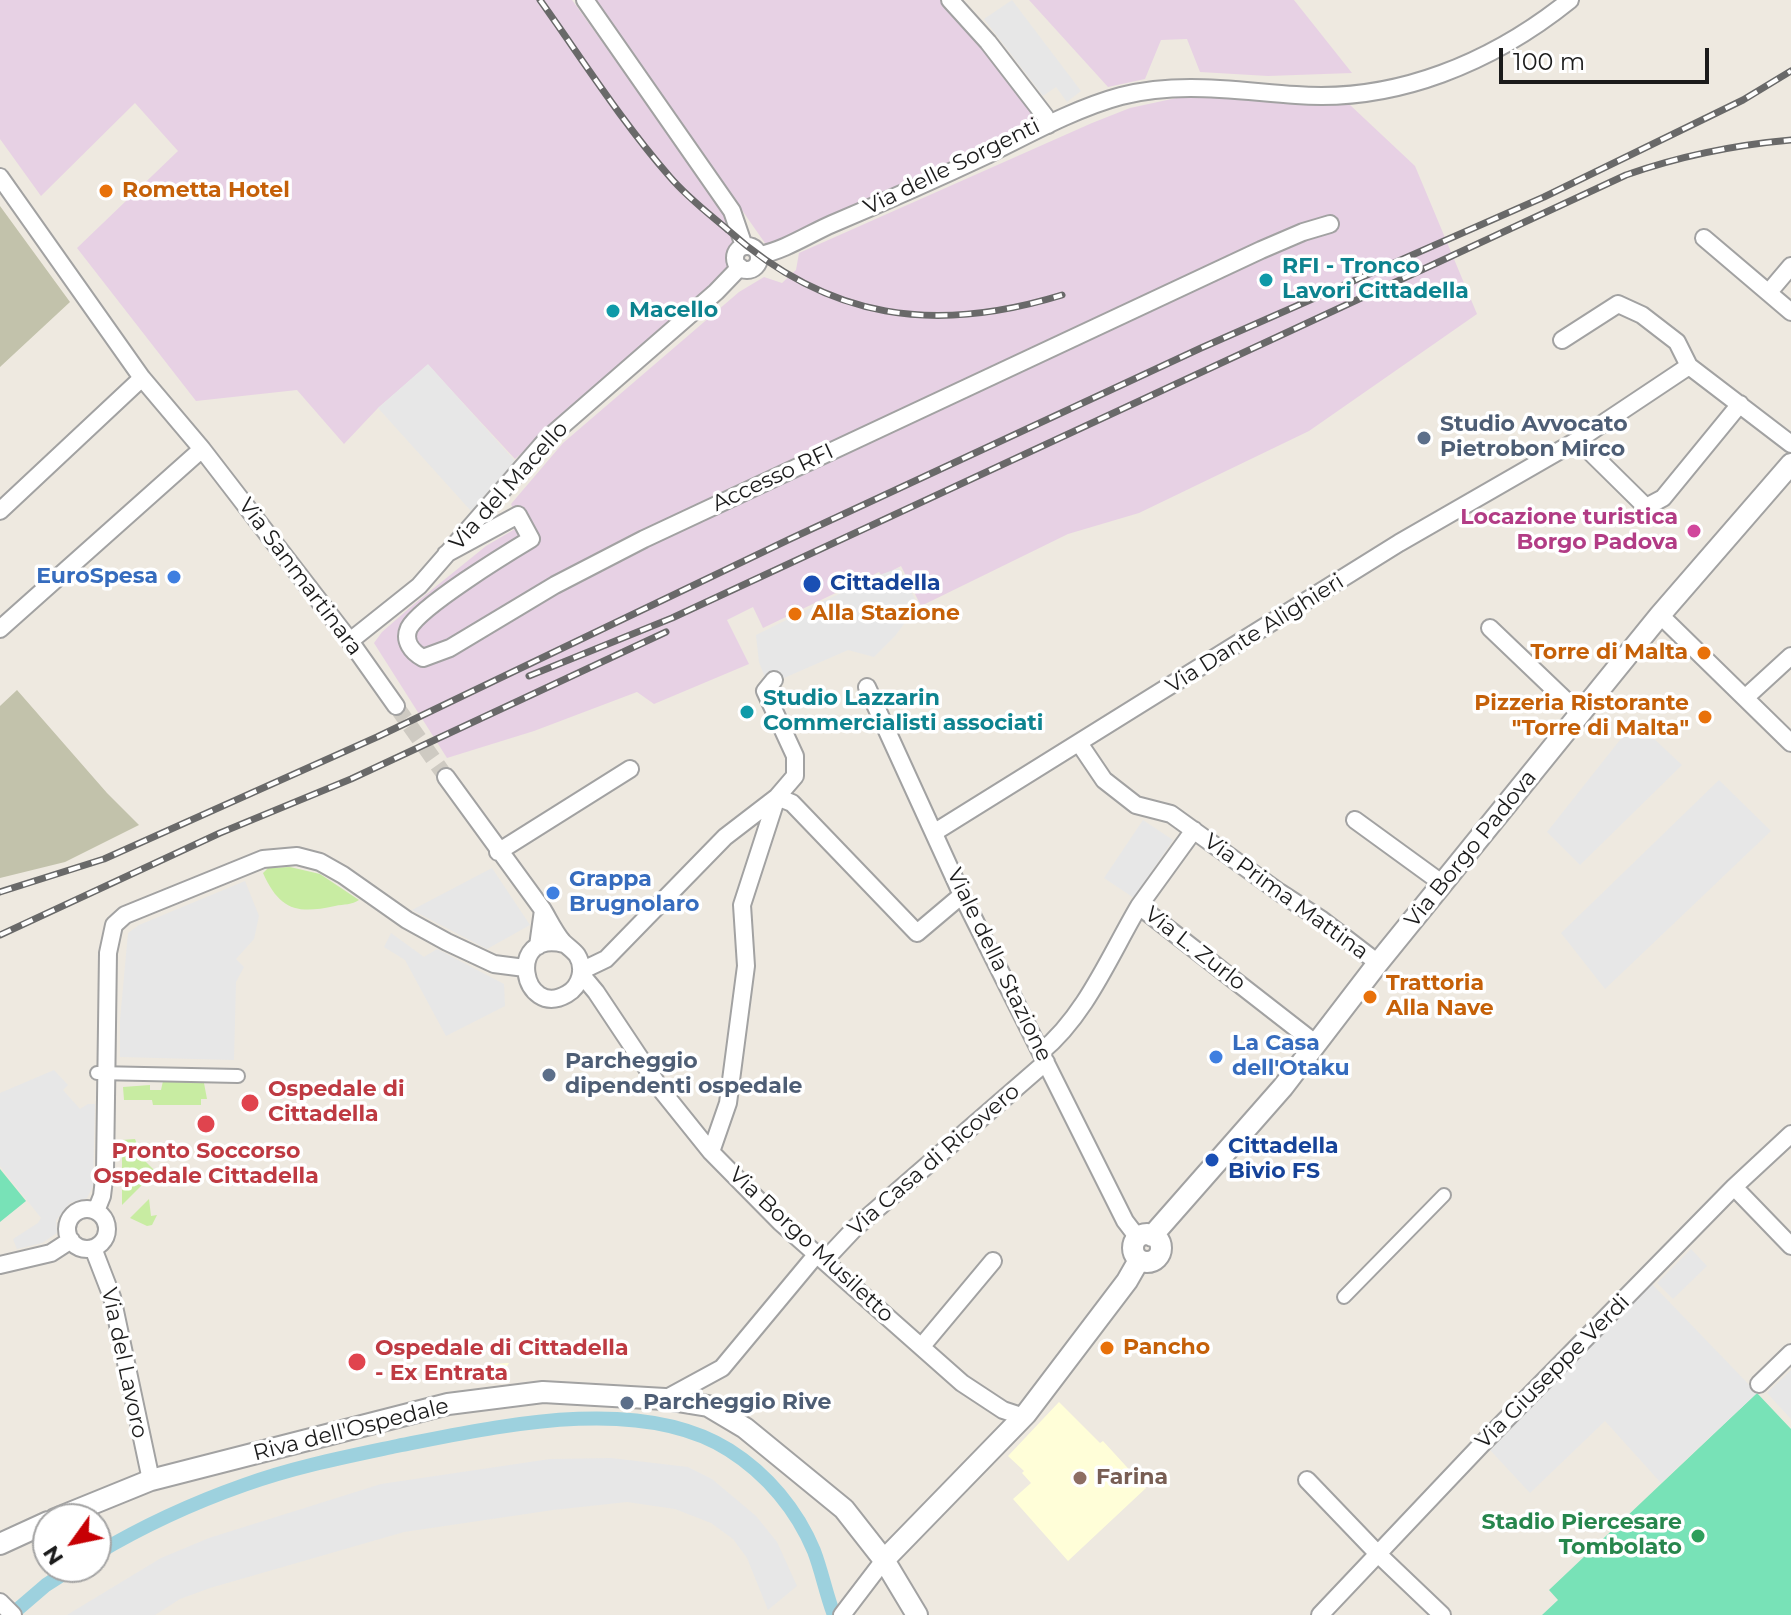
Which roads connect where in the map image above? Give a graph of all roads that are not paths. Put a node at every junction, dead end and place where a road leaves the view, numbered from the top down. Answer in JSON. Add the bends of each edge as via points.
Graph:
{"nodes":[{"id":1,"x":585,"y":0,"type":"edge"},
{"id":2,"x":950,"y":0,"type":"edge"},
{"id":3,"x":1570,"y":0,"type":"edge"},
{"id":4,"x":1048,"y":125,"type":"junction"},
{"id":5,"x":0,"y":177,"type":"edge"},
{"id":6,"x":1330,"y":224,"type":"dead end"},
{"id":7,"x":1704,"y":238,"type":"dead end"},
{"id":8,"x":744,"y":246,"type":"junction"},
{"id":9,"x":760,"y":255,"type":"junction"},
{"id":10,"x":1791,"y":266,"type":"edge"},
{"id":11,"x":740,"y":267,"type":"junction"},
{"id":12,"x":1769,"y":292,"type":"junction"},
{"id":13,"x":1791,"y":312,"type":"edge"},
{"id":14,"x":1562,"y":340,"type":"dead end"},
{"id":15,"x":1689,"y":366,"type":"junction"},
{"id":16,"x":142,"y":378,"type":"junction"},
{"id":17,"x":1740,"y":404,"type":"junction"},
{"id":18,"x":1578,"y":440,"type":"junction"},
{"id":19,"x":1791,"y":444,"type":"edge"},
{"id":20,"x":202,"y":449,"type":"junction"},
{"id":21,"x":1791,"y":464,"type":"edge"},
{"id":22,"x":0,"y":511,"type":"edge"},
{"id":23,"x":446,"y":554,"type":"junction"},
{"id":24,"x":1660,"y":615,"type":"junction"},
{"id":25,"x":1490,"y":628,"type":"dead end"},
{"id":26,"x":0,"y":629,"type":"edge"},
{"id":27,"x":350,"y":641,"type":"junction"},
{"id":28,"x":1791,"y":656,"type":"edge"},
{"id":29,"x":774,"y":680,"type":"dead end"},
{"id":30,"x":867,"y":687,"type":"dead end"},
{"id":31,"x":1745,"y":698,"type":"junction"},
{"id":32,"x":396,"y":706,"type":"tunnel mouth"},
{"id":33,"x":1580,"y":714,"type":"junction"},
{"id":34,"x":1079,"y":743,"type":"junction"},
{"id":35,"x":1791,"y":743,"type":"edge"},
{"id":36,"x":630,"y":769,"type":"dead end"},
{"id":37,"x":446,"y":777,"type":"tunnel mouth"},
{"id":38,"x":777,"y":797,"type":"junction"},
{"id":39,"x":1355,"y":820,"type":"dead end"},
{"id":40,"x":1194,"y":830,"type":"junction"},
{"id":41,"x":935,"y":832,"type":"junction"},
{"id":42,"x":498,"y":852,"type":"junction"},
{"id":43,"x":1443,"y":884,"type":"junction"},
{"id":44,"x":962,"y":895,"type":"junction"},
{"id":45,"x":1139,"y":906,"type":"junction"},
{"id":46,"x":543,"y":910,"type":"junction"},
{"id":47,"x":564,"y":944,"type":"junction"},
{"id":48,"x":538,"y":946,"type":"junction"},
{"id":49,"x":1378,"y":963,"type":"junction"},
{"id":50,"x":525,"y":968,"type":"junction"},
{"id":51,"x":581,"y":972,"type":"junction"},
{"id":52,"x":566,"y":995,"type":"junction"},
{"id":53,"x":604,"y":1006,"type":"junction"},
{"id":54,"x":1315,"y":1043,"type":"junction"},
{"id":55,"x":1047,"y":1053,"type":"junction"},
{"id":56,"x":102,"y":1072,"type":"junction"},
{"id":57,"x":238,"y":1076,"type":"dead end"},
{"id":58,"x":1791,"y":1134,"type":"edge"},
{"id":59,"x":711,"y":1152,"type":"junction"},
{"id":60,"x":1734,"y":1187,"type":"junction"},
{"id":61,"x":1444,"y":1195,"type":"dead end"},
{"id":62,"x":96,"y":1211,"type":"junction"},
{"id":63,"x":1145,"y":1237,"type":"junction"},
{"id":64,"x":71,"y":1240,"type":"junction"},
{"id":65,"x":1791,"y":1246,"type":"edge"},
{"id":66,"x":93,"y":1248,"type":"junction"},
{"id":67,"x":820,"y":1258,"type":"junction"},
{"id":68,"x":993,"y":1261,"type":"dead end"},
{"id":69,"x":0,"y":1265,"type":"edge"},
{"id":70,"x":1344,"y":1297,"type":"dead end"},
{"id":71,"x":922,"y":1346,"type":"junction"},
{"id":72,"x":1791,"y":1353,"type":"edge"},
{"id":73,"x":1759,"y":1384,"type":"dead end"},
{"id":74,"x":665,"y":1399,"type":"junction"},
{"id":75,"x":1025,"y":1409,"type":"junction"},
{"id":76,"x":151,"y":1480,"type":"junction"},
{"id":77,"x":1307,"y":1480,"type":"dead end"},
{"id":78,"x":94,"y":1503,"type":"edge"},
{"id":79,"x":32,"y":1529,"type":"edge"},
{"id":80,"x":0,"y":1544,"type":"edge"},
{"id":81,"x":1378,"y":1554,"type":"junction"},
{"id":82,"x":884,"y":1560,"type":"junction"},
{"id":83,"x":0,"y":1602,"type":"edge"},
{"id":84,"x":13,"y":1615,"type":"edge"},
{"id":85,"x":842,"y":1615,"type":"edge"},
{"id":86,"x":917,"y":1615,"type":"edge"},
{"id":87,"x":1320,"y":1615,"type":"edge"},
{"id":88,"x":1442,"y":1615,"type":"edge"}],
"edges":[{"from":1,"to":8,"type":"street","via":[[732,211]]},
{"from":2,"to":4,"type":"street","name":"Via delle Sorgenti"},
{"from":3,"to":4,"type":"street","via":[[1498,49],[1430,79],[1334,95],[1160,88],[1118,97]]},
{"from":4,"to":9,"type":"street","name":"Via delle Sorgenti"},
{"from":5,"to":16,"type":"street","name":"Via Sanmartinara"},
{"from":6,"to":23,"type":"street","name":"Accesso RFI","via":[[1261,250],[656,533],[423,658],[407,639],[418,617],[531,539],[516,515]]},
{"from":7,"to":12,"type":"street"},
{"from":8,"to":9,"type":"street"},
{"from":8,"to":11,"type":"street","via":[[735,256]]},
{"from":9,"to":11,"type":"street","name":"Via del Macello","via":[[756,267]]},
{"from":10,"to":12,"type":"street"},
{"from":11,"to":23,"type":"street","name":"Via del Macello","via":[[547,439]]},
{"from":12,"to":13,"type":"street"},
{"from":14,"to":15,"type":"street","via":[[1618,304],[1677,342]]},
{"from":15,"to":17,"type":"street"},
{"from":15,"to":18,"type":"street","name":"Via Dante Alighieri"},
{"from":16,"to":20,"type":"street","name":"Via Sanmartinara"},
{"from":16,"to":22,"type":"street"},
{"from":17,"to":18,"type":"street","via":[[1663,498],[1646,507]]},
{"from":17,"to":19,"type":"street"},
{"from":18,"to":34,"type":"street","name":"Via Dante Alighieri","via":[[1399,543]]},
{"from":20,"to":26,"type":"street"},
{"from":20,"to":27,"type":"street","name":"Via Sanmartinara"},
{"from":21,"to":24,"type":"street","name":"Via Borgo Padova"},
{"from":23,"to":27,"type":"street","name":"Via del Macello","via":[[419,586]]},
{"from":24,"to":31,"type":"street"},
{"from":24,"to":33,"type":"street","name":"Via Borgo Padova"},
{"from":25,"to":33,"type":"street"},
{"from":27,"to":32,"type":"street","name":"Via Sanmartinara"},
{"from":28,"to":31,"type":"street"},
{"from":29,"to":38,"type":"street","via":[[765,691],[795,756],[795,776]]},
{"from":30,"to":41,"type":"street","name":"Viale della Stazione"},
{"from":31,"to":35,"type":"street"},
{"from":33,"to":43,"type":"street","name":"Via Borgo Padova"},
{"from":34,"to":40,"type":"street","name":"Via Prima Mattina","via":[[1094,768],[1136,805],[1171,814]]},
{"from":34,"to":41,"type":"street","name":"Via Dante Alighieri"},
{"from":36,"to":42,"type":"street"},
{"from":37,"to":42,"type":"street"},
{"from":38,"to":44,"type":"street","via":[[792,803],[917,933]]},
{"from":38,"to":51,"type":"street","via":[[725,837],[606,959]]},
{"from":38,"to":59,"type":"street","via":[[742,905],[746,966],[728,1103]]},
{"from":39,"to":43,"type":"street"},
{"from":40,"to":45,"type":"street","name":"Via Prima Mattina"},
{"from":40,"to":49,"type":"street","name":"Via Prima Mattina"},
{"from":41,"to":44,"type":"street","name":"Viale della Stazione"},
{"from":42,"to":46,"type":"street"},
{"from":43,"to":49,"type":"street","name":"Via Borgo Padova"},
{"from":44,"to":55,"type":"street","name":"Viale della Stazione"},
{"from":45,"to":54,"type":"street","name":"Via L. Zurlo"},
{"from":45,"to":55,"type":"street","name":"Via L. Zurlo","via":[[1088,997]]},
{"from":46,"to":47,"type":"street"},
{"from":46,"to":48,"type":"street"},
{"from":47,"to":48,"type":"street"},
{"from":47,"to":51,"type":"street","via":[[575,952]]},
{"from":48,"to":50,"type":"street"},
{"from":49,"to":54,"type":"street","name":"Via Borgo Padova"},
{"from":50,"to":52,"type":"street","via":[[529,985],[542,996]]},
{"from":50,"to":56,"type":"street","via":[[494,964],[433,935],[320,862],[297,856],[263,859],[139,908],[114,925]]},
{"from":51,"to":52,"type":"street"},
{"from":51,"to":53,"type":"street","name":"Via Borgo Musiletto"},
{"from":52,"to":53,"type":"street"},
{"from":53,"to":59,"type":"street","name":"Via Borgo Musiletto"},
{"from":54,"to":63,"type":"street","name":"Via Borgo Padova","via":[[1283,1087]]},
{"from":55,"to":63,"type":"street","name":"Viale della Stazione","via":[[1125,1221]]},
{"from":55,"to":67,"type":"street","name":"Via Casa di Ricovero"},
{"from":56,"to":57,"type":"street"},
{"from":56,"to":62,"type":"street","via":[[105,1171]]},
{"from":58,"to":60,"type":"street","name":"Via Giuseppe Verdi"},
{"from":59,"to":67,"type":"street","name":"Via Borgo Musiletto"},
{"from":60,"to":65,"type":"street"},
{"from":60,"to":81,"type":"street","name":"Via Giuseppe Verdi"},
{"from":61,"to":70,"type":"street"},
{"from":62,"to":64,"type":"street","via":[[74,1214],[68,1223]]},
{"from":62,"to":66,"type":"street","via":[[107,1231]]},
{"from":63,"to":75,"type":"street","name":"Via Borgo Padova","via":[[1160,1243],[1160,1253],[1149,1262],[1139,1260]]},
{"from":64,"to":66,"type":"street","via":[[81,1248]]},
{"from":64,"to":69,"type":"street","via":[[51,1253]]},
{"from":66,"to":76,"type":"street","name":"Via del Lavoro","via":[[112,1297]]},
{"from":67,"to":71,"type":"street","name":"Via Borgo Musiletto"},
{"from":67,"to":74,"type":"street","name":"Via Casa di Ricovero","via":[[722,1368]]},
{"from":68,"to":71,"type":"street"},
{"from":71,"to":75,"type":"street","name":"Via Borgo Musiletto","via":[[962,1383],[1003,1410]]},
{"from":72,"to":73,"type":"street"},
{"from":74,"to":76,"type":"street","name":"Riva dell'Ospedale","via":[[543,1392],[448,1404]]},
{"from":74,"to":82,"type":"street","name":"Riva dell'Ospedale","via":[[708,1406],[745,1428],[844,1509]]},
{"from":75,"to":82,"type":"street","name":"Via Borgo Padova"},
{"from":76,"to":78,"type":"street","name":"Riva dell'Ospedale"},
{"from":77,"to":81,"type":"street"},
{"from":79,"to":80,"type":"street"},
{"from":81,"to":87,"type":"street","name":"Via Giuseppe Verdi"},
{"from":81,"to":88,"type":"street"},
{"from":82,"to":85,"type":"street"},
{"from":82,"to":86,"type":"street","name":"Riva dell'Ospedale"},
{"from":83,"to":84,"type":"street"}]}
